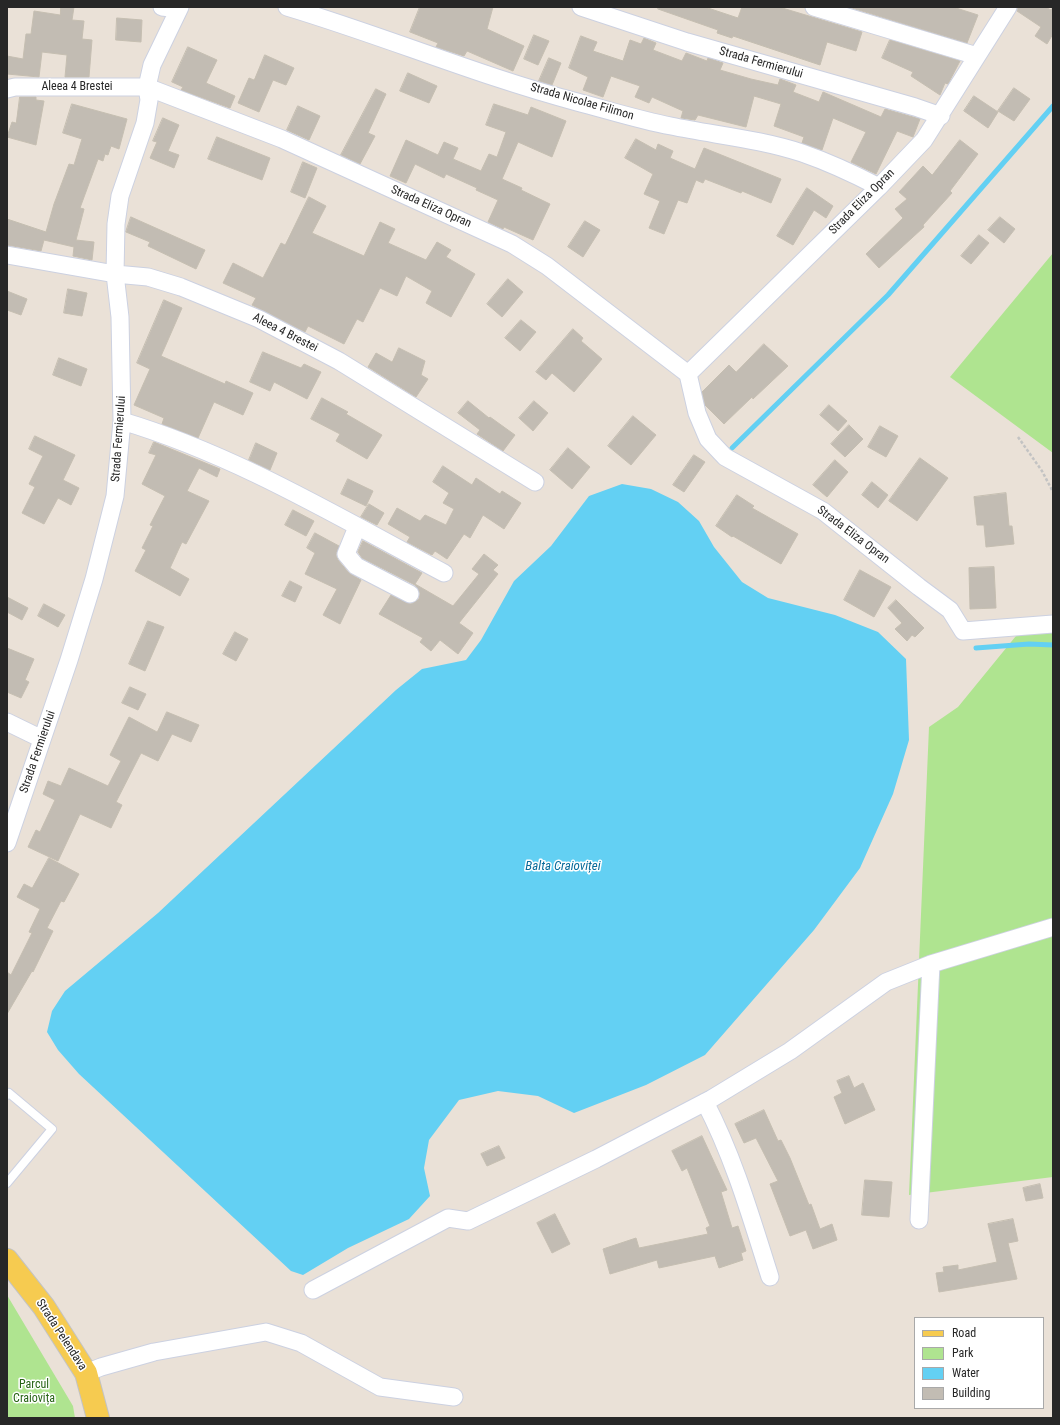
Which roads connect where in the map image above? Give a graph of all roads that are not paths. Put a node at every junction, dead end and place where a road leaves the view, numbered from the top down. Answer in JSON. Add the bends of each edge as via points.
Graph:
{"nodes":[{"id":1,"x":162,"y":7,"type":"edge"},
{"id":2,"x":287,"y":7,"type":"edge"},
{"id":3,"x":581,"y":7,"type":"edge"},
{"id":4,"x":814,"y":7,"type":"edge"},
{"id":5,"x":1008,"y":7,"type":"edge"},
{"id":6,"x":180,"y":8,"type":"edge"},
{"id":7,"x":977,"y":56,"type":"junction"},
{"id":8,"x":147,"y":87,"type":"junction"},
{"id":9,"x":7,"y":89,"type":"edge"},
{"id":10,"x":941,"y":116,"type":"junction"},
{"id":11,"x":879,"y":186,"type":"junction"},
{"id":12,"x":7,"y":255,"type":"edge"},
{"id":13,"x":115,"y":274,"type":"junction"},
{"id":14,"x":688,"y":374,"type":"junction"},
{"id":15,"x":122,"y":421,"type":"junction"},
{"id":16,"x":535,"y":482,"type":"dead end"},
{"id":17,"x":356,"y":527,"type":"junction"},
{"id":18,"x":444,"y":573,"type":"dead end"},
{"id":19,"x":410,"y":594,"type":"dead end"},
{"id":20,"x":1053,"y":624,"type":"edge"},
{"id":21,"x":7,"y":722,"type":"edge"},
{"id":22,"x":42,"y":738,"type":"junction"},
{"id":23,"x":7,"y":843,"type":"edge"},
{"id":24,"x":1053,"y":928,"type":"edge"},
{"id":25,"x":931,"y":964,"type":"junction"},
{"id":26,"x":7,"y":1095,"type":"edge"},
{"id":27,"x":705,"y":1102,"type":"junction"},
{"id":28,"x":8,"y":1178,"type":"edge"},
{"id":29,"x":919,"y":1220,"type":"dead end"},
{"id":30,"x":7,"y":1260,"type":"edge"},
{"id":31,"x":770,"y":1277,"type":"dead end"},
{"id":32,"x":313,"y":1290,"type":"dead end"},
{"id":33,"x":86,"y":1373,"type":"junction"},
{"id":34,"x":454,"y":1397,"type":"dead end"},
{"id":35,"x":98,"y":1418,"type":"edge"}],
"edges":[{"from":1,"to":6,"type":"street"},
{"from":2,"to":11,"type":"street","name":"Strada Nicolae Filimon","via":[[575,101],[668,126],[801,153]]},
{"from":3,"to":10,"type":"street","name":"Strada Fermierului","via":[[687,42],[915,106]]},
{"from":4,"to":7,"type":"street"},
{"from":5,"to":7,"type":"street","name":"Strada Eliza Opran"},
{"from":6,"to":8,"type":"street","name":"Strada Fermierului","via":[[152,65]]},
{"from":7,"to":10,"type":"street","name":"Strada Eliza Opran"},
{"from":8,"to":9,"type":"street","name":"Aleea 4 Brestei"},
{"from":8,"to":13,"type":"street","name":"Strada Fermierului","via":[[149,100],[145,123],[120,196],[116,224]]},
{"from":8,"to":14,"type":"street","name":"Strada Eliza Opran","via":[[282,139],[512,244],[548,266]]},
{"from":10,"to":11,"type":"street","name":"Strada Eliza Opran","via":[[924,140]]},
{"from":11,"to":14,"type":"street","name":"Strada Eliza Opran"},
{"from":12,"to":13,"type":"street","name":"Aleea 4 Brestei"},
{"from":13,"to":15,"type":"street","name":"Strada Fermierului","via":[[120,317]]},
{"from":13,"to":16,"type":"street","name":"Aleea 4 Brestei","via":[[148,277],[181,287],[259,319],[339,361]]},
{"from":14,"to":20,"type":"street","name":"Strada Eliza Opran","via":[[697,413],[708,439],[725,457],[823,511],[950,610],[963,631]]},
{"from":15,"to":17,"type":"street","via":[[156,431],[242,467]]},
{"from":15,"to":22,"type":"street","name":"Strada Fermierului","via":[[115,496],[94,580]]},
{"from":17,"to":18,"type":"street"},
{"from":17,"to":19,"type":"street","via":[[346,554],[356,566]]},
{"from":21,"to":22,"type":"street"},
{"from":22,"to":23,"type":"street","name":"Strada Fermierului"},
{"from":24,"to":25,"type":"street"},
{"from":25,"to":27,"type":"street","via":[[886,982],[790,1051]]},
{"from":25,"to":29,"type":"street"},
{"from":26,"to":28,"type":"lane","via":[[9,1093],[52,1129]]},
{"from":27,"to":31,"type":"street","via":[[743,1189]]},
{"from":27,"to":32,"type":"street","via":[[596,1159],[468,1221],[448,1218]]},
{"from":30,"to":33,"type":"main road","name":"Strada Pelendava","via":[[44,1307]]},
{"from":33,"to":34,"type":"street","via":[[154,1352],[266,1332],[301,1343],[380,1387]]},
{"from":33,"to":35,"type":"main road","name":"Strada Pelendava"}]}
